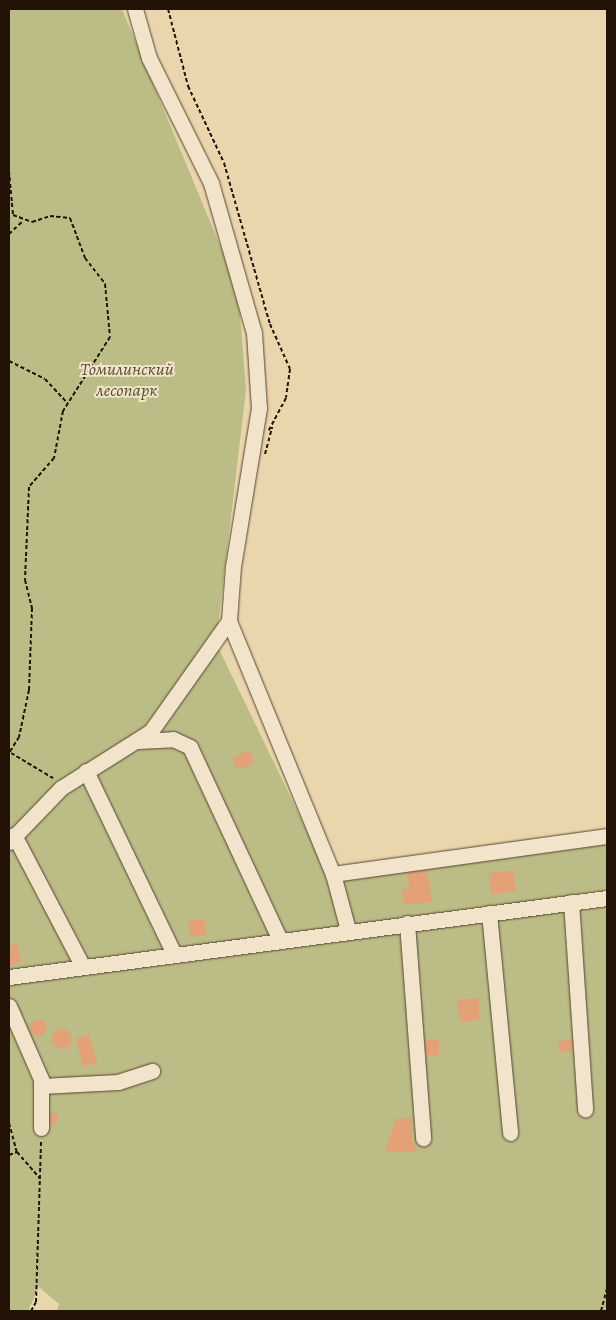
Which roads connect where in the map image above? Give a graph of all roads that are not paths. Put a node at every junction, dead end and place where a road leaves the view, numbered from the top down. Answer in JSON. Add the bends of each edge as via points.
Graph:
{"nodes":[{"id":1,"x":135,"y":9,"type":"edge"},
{"id":2,"x":229,"y":621,"type":"junction"},
{"id":3,"x":134,"y":742,"type":"junction"},
{"id":4,"x":86,"y":771,"type":"junction"},
{"id":5,"x":607,"y":836,"type":"edge"},
{"id":6,"x":11,"y":839,"type":"edge"},
{"id":7,"x":333,"y":874,"type":"junction"},
{"id":8,"x":607,"y":898,"type":"edge"},
{"id":9,"x":572,"y":902,"type":"junction"},
{"id":10,"x":489,"y":913,"type":"junction"},
{"id":11,"x":407,"y":923,"type":"junction"},
{"id":12,"x":348,"y":930,"type":"junction"},
{"id":13,"x":280,"y":940,"type":"junction"},
{"id":14,"x":174,"y":954,"type":"junction"},
{"id":15,"x":83,"y":967,"type":"junction"},
{"id":16,"x":9,"y":977,"type":"edge"},
{"id":17,"x":9,"y":1006,"type":"edge"},
{"id":18,"x":152,"y":1071,"type":"dead end"},
{"id":19,"x":41,"y":1086,"type":"junction"},
{"id":20,"x":585,"y":1110,"type":"dead end"},
{"id":21,"x":41,"y":1128,"type":"road end"},
{"id":22,"x":510,"y":1133,"type":"dead end"},
{"id":23,"x":423,"y":1138,"type":"dead end"}],
"edges":[{"from":1,"to":2,"type":"street","via":[[149,58],[212,183],[254,333],[259,408],[235,548]]},
{"from":2,"to":3,"type":"street","via":[[152,731]]},
{"from":2,"to":7,"type":"street"},
{"from":3,"to":4,"type":"street"},
{"from":3,"to":13,"type":"street","via":[[173,738],[190,748]]},
{"from":4,"to":6,"type":"street","via":[[61,788]]},
{"from":4,"to":14,"type":"street"},
{"from":5,"to":7,"type":"street"},
{"from":6,"to":15,"type":"street"},
{"from":7,"to":12,"type":"street"},
{"from":8,"to":9,"type":"street"},
{"from":9,"to":10,"type":"street"},
{"from":9,"to":20,"type":"street"},
{"from":10,"to":11,"type":"street"},
{"from":10,"to":22,"type":"street"},
{"from":11,"to":12,"type":"street"},
{"from":11,"to":23,"type":"street"},
{"from":12,"to":13,"type":"street"},
{"from":13,"to":14,"type":"street"},
{"from":14,"to":15,"type":"street"},
{"from":15,"to":16,"type":"street"},
{"from":17,"to":19,"type":"street"},
{"from":18,"to":19,"type":"street","via":[[118,1082]]},
{"from":19,"to":21,"type":"street"}]}
